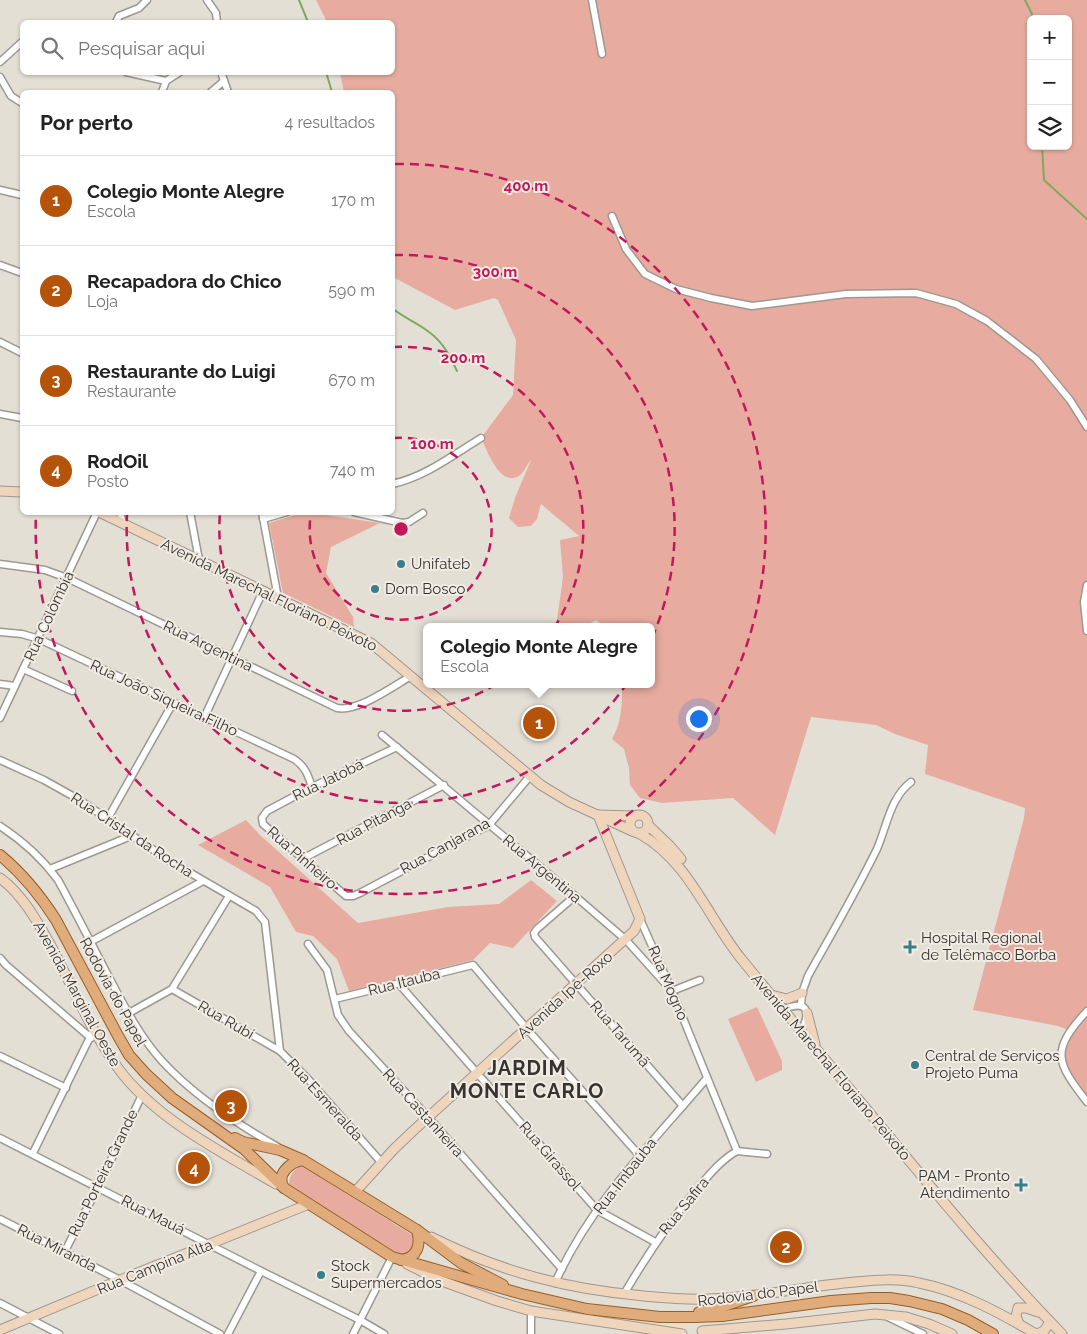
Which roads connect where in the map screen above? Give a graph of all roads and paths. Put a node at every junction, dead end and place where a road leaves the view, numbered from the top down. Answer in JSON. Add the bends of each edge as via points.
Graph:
{"nodes":[{"id":1,"x":147,"y":0,"type":"edge"},
{"id":2,"x":207,"y":0,"type":"edge"},
{"id":3,"x":592,"y":0,"type":"edge"},
{"id":4,"x":117,"y":20,"type":"edge"},
{"id":5,"x":217,"y":20,"type":"edge"},
{"id":6,"x":20,"y":45,"type":"edge"},
{"id":7,"x":602,"y":54,"type":"dead end"},
{"id":8,"x":0,"y":62,"type":"edge"},
{"id":9,"x":139,"y":75,"type":"edge"},
{"id":10,"x":175,"y":75,"type":"edge"},
{"id":11,"x":222,"y":75,"type":"edge"},
{"id":12,"x":0,"y":78,"type":"edge"},
{"id":13,"x":166,"y":81,"type":"junction"},
{"id":14,"x":224,"y":81,"type":"junction"},
{"id":15,"x":163,"y":90,"type":"edge"},
{"id":16,"x":213,"y":90,"type":"edge"},
{"id":17,"x":227,"y":90,"type":"edge"},
{"id":18,"x":20,"y":102,"type":"edge"},
{"id":19,"x":0,"y":190,"type":"edge"},
{"id":20,"x":20,"y":195,"type":"edge"},
{"id":21,"x":612,"y":216,"type":"dead end"},
{"id":22,"x":0,"y":265,"type":"edge"},
{"id":23,"x":20,"y":272,"type":"edge"},
{"id":24,"x":0,"y":342,"type":"edge"},
{"id":25,"x":20,"y":352,"type":"edge"},
{"id":26,"x":0,"y":414,"type":"edge"},
{"id":27,"x":20,"y":418,"type":"edge"},
{"id":28,"x":1087,"y":427,"type":"edge"},
{"id":29,"x":481,"y":438,"type":"dead end"},
{"id":30,"x":395,"y":484,"type":"edge"},
{"id":31,"x":0,"y":491,"type":"edge"},
{"id":32,"x":20,"y":492,"type":"edge"},
{"id":33,"x":423,"y":514,"type":"dead end"},
{"id":34,"x":97,"y":515,"type":"edge"},
{"id":35,"x":104,"y":515,"type":"edge"},
{"id":36,"x":121,"y":515,"type":"edge"},
{"id":37,"x":191,"y":515,"type":"edge"},
{"id":38,"x":367,"y":515,"type":"edge"},
{"id":39,"x":263,"y":516,"type":"edge"},
{"id":40,"x":123,"y":524,"type":"junction"},
{"id":41,"x":199,"y":560,"type":"junction"},
{"id":42,"x":0,"y":564,"type":"edge"},
{"id":43,"x":67,"y":578,"type":"junction"},
{"id":44,"x":1087,"y":585,"type":"edge"},
{"id":45,"x":263,"y":591,"type":"junction"},
{"id":46,"x":278,"y":598,"type":"junction"},
{"id":47,"x":1087,"y":631,"type":"edge"},
{"id":48,"x":0,"y":632,"type":"edge"},
{"id":49,"x":39,"y":639,"type":"junction"},
{"id":50,"x":232,"y":657,"type":"junction"},
{"id":51,"x":23,"y":669,"type":"junction"},
{"id":52,"x":411,"y":676,"type":"junction"},
{"id":53,"x":0,"y":684,"type":"edge"},
{"id":54,"x":15,"y":686,"type":"junction"},
{"id":55,"x":423,"y":686,"type":"edge"},
{"id":56,"x":425,"y":688,"type":"edge"},
{"id":57,"x":72,"y":691,"type":"dead end"},
{"id":58,"x":173,"y":703,"type":"junction"},
{"id":59,"x":0,"y":718,"type":"edge"},
{"id":60,"x":204,"y":718,"type":"junction"},
{"id":61,"x":382,"y":735,"type":"dead end"},
{"id":62,"x":397,"y":746,"type":"junction"},
{"id":63,"x":0,"y":760,"type":"edge"},
{"id":64,"x":530,"y":776,"type":"junction"},
{"id":65,"x":911,"y":782,"type":"dead end"},
{"id":66,"x":444,"y":785,"type":"junction"},
{"id":67,"x":312,"y":787,"type":"junction"},
{"id":68,"x":598,"y":815,"type":"junction"},
{"id":69,"x":620,"y":815,"type":"junction"},
{"id":70,"x":635,"y":816,"type":"junction"},
{"id":71,"x":108,"y":818,"type":"junction"},
{"id":72,"x":262,"y":818,"type":"joint"},
{"id":73,"x":489,"y":825,"type":"junction"},
{"id":74,"x":648,"y":825,"type":"junction"},
{"id":75,"x":0,"y":826,"type":"edge"},
{"id":76,"x":633,"y":831,"type":"junction"},
{"id":77,"x":131,"y":836,"type":"junction"},
{"id":78,"x":0,"y":855,"type":"edge"},
{"id":79,"x":304,"y":858,"type":"junction"},
{"id":80,"x":50,"y":869,"type":"junction"},
{"id":81,"x":0,"y":878,"type":"edge"},
{"id":82,"x":203,"y":881,"type":"junction"},
{"id":83,"x":691,"y":882,"type":"junction"},
{"id":84,"x":229,"y":896,"type":"junction"},
{"id":85,"x":346,"y":896,"type":"joint"},
{"id":86,"x":575,"y":896,"type":"junction"},
{"id":87,"x":262,"y":916,"type":"joint"},
{"id":88,"x":640,"y":919,"type":"junction"},
{"id":89,"x":626,"y":940,"type":"junction"},
{"id":90,"x":90,"y":942,"type":"junction"},
{"id":91,"x":308,"y":944,"type":"dead end"},
{"id":92,"x":0,"y":958,"type":"edge"},
{"id":93,"x":3,"y":967,"type":"edge"},
{"id":94,"x":700,"y":980,"type":"dead end"},
{"id":95,"x":399,"y":984,"type":"junction"},
{"id":96,"x":576,"y":984,"type":"junction"},
{"id":97,"x":172,"y":989,"type":"junction"},
{"id":98,"x":672,"y":991,"type":"junction"},
{"id":99,"x":802,"y":994,"type":"junction"},
{"id":100,"x":770,"y":995,"type":"junction"},
{"id":101,"x":335,"y":999,"type":"junction"},
{"id":102,"x":784,"y":1009,"type":"junction"},
{"id":103,"x":804,"y":1009,"type":"junction"},
{"id":104,"x":1087,"y":1011,"type":"edge"},
{"id":105,"x":129,"y":1013,"type":"junction"},
{"id":106,"x":527,"y":1029,"type":"junction"},
{"id":107,"x":802,"y":1030,"type":"junction"},
{"id":108,"x":92,"y":1033,"type":"junction"},
{"id":109,"x":815,"y":1047,"type":"junction"},
{"id":110,"x":280,"y":1051,"type":"junction"},
{"id":111,"x":0,"y":1056,"type":"edge"},
{"id":112,"x":478,"y":1072,"type":"junction"},
{"id":113,"x":707,"y":1078,"type":"junction"},
{"id":114,"x":66,"y":1088,"type":"junction"},
{"id":115,"x":142,"y":1095,"type":"junction"},
{"id":116,"x":1087,"y":1102,"type":"edge"},
{"id":117,"x":683,"y":1106,"type":"junction"},
{"id":118,"x":428,"y":1117,"type":"junction"},
{"id":119,"x":216,"y":1129,"type":"junction"},
{"id":120,"x":0,"y":1138,"type":"edge"},
{"id":121,"x":736,"y":1152,"type":"junction"},
{"id":122,"x":33,"y":1153,"type":"junction"},
{"id":123,"x":767,"y":1154,"type":"dead end"},
{"id":124,"x":639,"y":1155,"type":"junction"},
{"id":125,"x":303,"y":1160,"type":"junction"},
{"id":126,"x":381,"y":1162,"type":"junction"},
{"id":127,"x":98,"y":1187,"type":"junction"},
{"id":128,"x":284,"y":1188,"type":"junction"},
{"id":129,"x":355,"y":1192,"type":"junction"},
{"id":130,"x":310,"y":1204,"type":"junction"},
{"id":131,"x":597,"y":1210,"type":"junction"},
{"id":132,"x":0,"y":1219,"type":"edge"},
{"id":133,"x":417,"y":1230,"type":"junction"},
{"id":134,"x":655,"y":1242,"type":"junction"},
{"id":135,"x":210,"y":1244,"type":"junction"},
{"id":136,"x":65,"y":1251,"type":"junction"},
{"id":137,"x":396,"y":1259,"type":"junction"},
{"id":138,"x":562,"y":1269,"type":"junction"},
{"id":139,"x":261,"y":1271,"type":"junction"},
{"id":140,"x":120,"y":1280,"type":"junction"},
{"id":141,"x":556,"y":1283,"type":"junction"},
{"id":142,"x":1018,"y":1289,"type":"junction"},
{"id":143,"x":522,"y":1294,"type":"junction"},
{"id":144,"x":624,"y":1294,"type":"junction"},
{"id":145,"x":753,"y":1296,"type":"junction"},
{"id":146,"x":0,"y":1303,"type":"edge"},
{"id":147,"x":1018,"y":1308,"type":"junction"},
{"id":148,"x":531,"y":1311,"type":"junction"},
{"id":149,"x":885,"y":1315,"type":"junction"},
{"id":150,"x":1002,"y":1315,"type":"junction"},
{"id":151,"x":680,"y":1317,"type":"junction"},
{"id":152,"x":30,"y":1319,"type":"junction"},
{"id":153,"x":1047,"y":1319,"type":"junction"},
{"id":154,"x":360,"y":1320,"type":"junction"},
{"id":155,"x":1020,"y":1324,"type":"junction"},
{"id":156,"x":739,"y":1328,"type":"junction"},
{"id":157,"x":0,"y":1330,"type":"edge"},
{"id":158,"x":701,"y":1333,"type":"edge"},
{"id":159,"x":59,"y":1334,"type":"edge"},
{"id":160,"x":220,"y":1334,"type":"edge"},
{"id":161,"x":228,"y":1334,"type":"edge"},
{"id":162,"x":353,"y":1334,"type":"edge"},
{"id":163,"x":384,"y":1334,"type":"edge"},
{"id":164,"x":531,"y":1334,"type":"edge"},
{"id":165,"x":682,"y":1334,"type":"edge"},
{"id":166,"x":725,"y":1334,"type":"edge"},
{"id":167,"x":923,"y":1334,"type":"edge"},
{"id":168,"x":952,"y":1334,"type":"edge"},
{"id":169,"x":992,"y":1334,"type":"edge"},
{"id":170,"x":1036,"y":1334,"type":"edge"},
{"id":171,"x":1062,"y":1334,"type":"edge"}],
"edges":[{"from":1,"to":4,"type":"street"},
{"from":2,"to":5,"type":"street"},
{"from":3,"to":7,"type":"street"},
{"from":6,"to":8,"type":"street"},
{"from":9,"to":13,"type":"street"},
{"from":10,"to":13,"type":"street"},
{"from":11,"to":14,"type":"street"},
{"from":12,"to":18,"type":"street","via":[[11,96]]},
{"from":13,"to":15,"type":"street"},
{"from":14,"to":16,"type":"street"},
{"from":14,"to":17,"type":"street"},
{"from":19,"to":20,"type":"street"},
{"from":21,"to":28,"type":"street","via":[[626,249],[646,274],[676,289],[711,298],[752,306],[846,294],[916,293],[956,304],[987,321],[1036,359],[1070,400]]},
{"from":22,"to":23,"type":"street"},
{"from":24,"to":25,"type":"street"},
{"from":26,"to":27,"type":"street"},
{"from":29,"to":30,"type":"street","via":[[419,476]]},
{"from":31,"to":32,"type":"main road"},
{"from":33,"to":38,"type":"street","via":[[402,523]]},
{"from":34,"to":43,"type":"street","name":"Rua Colômbia"},
{"from":35,"to":40,"type":"main road","name":"Avenida Marechal Floriano Peixoto"},
{"from":36,"to":40,"type":"street"},
{"from":37,"to":41,"type":"street"},
{"from":39,"to":46,"type":"street"},
{"from":40,"to":41,"type":"main road","name":"Avenida Marechal Floriano Peixoto"},
{"from":41,"to":45,"type":"main road","name":"Avenida Marechal Floriano Peixoto"},
{"from":42,"to":43,"type":"street","name":"Rua Argentina","via":[[45,570]]},
{"from":43,"to":49,"type":"street","name":"Rua Colômbia"},
{"from":43,"to":50,"type":"street","name":"Rua Argentina"},
{"from":44,"to":47,"type":"street","via":[[1084,602]]},
{"from":45,"to":46,"type":"main road","name":"Avenida Marechal Floriano Peixoto"},
{"from":45,"to":50,"type":"street"},
{"from":46,"to":52,"type":"main road","name":"Avenida Marechal Floriano Peixoto","via":[[371,644]]},
{"from":48,"to":49,"type":"street","name":"Rua João Siqueira Filho"},
{"from":49,"to":51,"type":"street","name":"Rua Colômbia"},
{"from":49,"to":58,"type":"street","name":"Rua João Siqueira Filho"},
{"from":50,"to":52,"type":"street","name":"Rua Argentina","via":[[343,709],[360,704]]},
{"from":50,"to":60,"type":"street"},
{"from":51,"to":54,"type":"street","name":"Rua Colômbia"},
{"from":51,"to":57,"type":"street"},
{"from":52,"to":55,"type":"main road","name":"Avenida Marechal Floriano Peixoto"},
{"from":53,"to":54,"type":"street"},
{"from":54,"to":59,"type":"street","name":"Rua Colômbia"},
{"from":56,"to":64,"type":"main road","name":"Avenida Marechal Floriano Peixoto"},
{"from":58,"to":60,"type":"street","name":"Rua João Siqueira Filho"},
{"from":58,"to":71,"type":"street"},
{"from":60,"to":67,"type":"street","name":"Rua João Siqueira Filho","via":[[300,763]]},
{"from":61,"to":62,"type":"street","name":"Rua Argentina"},
{"from":62,"to":66,"type":"street","name":"Rua Argentina"},
{"from":62,"to":67,"type":"street","name":"Rua Jatobá"},
{"from":63,"to":71,"type":"street","name":"Rua Cristal da Rocha","via":[[44,780]]},
{"from":64,"to":68,"type":"main road","name":"Avenida Marechal Floriano Peixoto","via":[[569,802]]},
{"from":64,"to":73,"type":"street","name":"Rua Canjarana"},
{"from":65,"to":99,"type":"street","via":[[897,797],[877,848],[808,976]]},
{"from":66,"to":73,"type":"street","name":"Rua Argentina"},
{"from":66,"to":79,"type":"street","name":"Rua Pitanga"},
{"from":67,"to":72,"type":"street","name":"Rua Jatobá","via":[[267,811]]},
{"from":68,"to":69,"type":"main road","name":"Avenida Marechal Floriano Peixoto"},
{"from":68,"to":76,"type":"main road","name":"Avenida Marechal Floriano Peixoto"},
{"from":68,"to":88,"type":"main road","name":"Rua Mogno"},
{"from":69,"to":70,"type":"main road","name":"Avenida Marechal Floriano Peixoto"},
{"from":69,"to":76,"type":"main road"},
{"from":70,"to":74,"type":"main road","via":[[645,818]]},
{"from":70,"to":76,"type":"main road","via":[[630,822]]},
{"from":71,"to":77,"type":"street","name":"Rua Cristal da Rocha"},
{"from":72,"to":79,"type":"street","name":"Rua Pinheiro","via":[[263,824]]},
{"from":73,"to":85,"type":"street","name":"Rua Canjarana","via":[[360,893]]},
{"from":73,"to":86,"type":"street","name":"Rua Argentina"},
{"from":74,"to":76,"type":"main road","via":[[647,830]]},
{"from":74,"to":83,"type":"main road","name":"Avenida Marechal Floriano Peixoto","via":[[679,856]]},
{"from":75,"to":80,"type":"street","via":[[32,850]]},
{"from":76,"to":83,"type":"main road","name":"Avenida Marechal Floriano Peixoto","via":[[663,848]]},
{"from":77,"to":80,"type":"street"},
{"from":77,"to":82,"type":"street","name":"Rua Cristal da Rocha"},
{"from":78,"to":119,"type":"main road","name":"Rodovia do Papel","via":[[27,880],[52,914],[130,1055],[172,1098]]},
{"from":79,"to":85,"type":"street","name":"Rua Pinheiro"},
{"from":80,"to":90,"type":"street"},
{"from":81,"to":108,"type":"main road","name":"Avenida Marginal Oeste","via":[[37,922]]},
{"from":82,"to":84,"type":"street","name":"Rua Cristal da Rocha"},
{"from":82,"to":90,"type":"street"},
{"from":83,"to":100,"type":"main road","name":"Avenida Marechal Floriano Peixoto","via":[[729,944]]},
{"from":84,"to":87,"type":"street","name":"Rua Cristal da Rocha"},
{"from":84,"to":97,"type":"street"},
{"from":86,"to":89,"type":"street","name":"Rua Argentina"},
{"from":86,"to":96,"type":"street","name":"Rua Tarumã","via":[[534,933]]},
{"from":87,"to":110,"type":"street","name":"Rua Esmeralda"},
{"from":88,"to":89,"type":"main road","name":"Avenida Ipê-Roxo"},
{"from":88,"to":98,"type":"street","name":"Rua Mogno"},
{"from":89,"to":96,"type":"main road","name":"Avenida Ipê-Roxo"},
{"from":89,"to":98,"type":"street","name":"Rua Argentina"},
{"from":90,"to":105,"type":"street"},
{"from":91,"to":101,"type":"street","name":"Rua Castanheira","via":[[327,970]]},
{"from":92,"to":93,"type":"street"},
{"from":93,"to":108,"type":"street"},
{"from":94,"to":98,"type":"street"},
{"from":95,"to":101,"type":"street","name":"Rua Itauba"},
{"from":95,"to":106,"type":"street","name":"Rua Itauba","via":[[473,965]]},
{"from":95,"to":112,"type":"street","name":"Rua Girassol"},
{"from":96,"to":106,"type":"main road","name":"Avenida Ipê-Roxo"},
{"from":96,"to":117,"type":"street","name":"Rua Tarumã"},
{"from":97,"to":105,"type":"street"},
{"from":97,"to":110,"type":"street","name":"Rua Rubi"},
{"from":98,"to":113,"type":"street","name":"Rua Mogno"},
{"from":99,"to":100,"type":"main road","via":[[787,999]]},
{"from":99,"to":103,"type":"street"},
{"from":100,"to":102,"type":"main road","name":"Avenida Marechal Floriano Peixoto"},
{"from":101,"to":118,"type":"street","name":"Rua Castanheira","via":[[338,1015],[349,1031]]},
{"from":102,"to":103,"type":"street","via":[[798,1004]]},
{"from":102,"to":107,"type":"main road","name":"Avenida Marechal Floriano Peixoto"},
{"from":103,"to":107,"type":"street","via":[[806,1023]]},
{"from":103,"to":109,"type":"main road"},
{"from":104,"to":116,"type":"street","via":[[1069,1030],[1061,1049],[1062,1067]]},
{"from":105,"to":125,"type":"street","via":[[147,1042],[182,1082],[269,1142]]},
{"from":106,"to":112,"type":"main road","name":"Avenida Ipê-Roxo"},
{"from":106,"to":124,"type":"street"},
{"from":107,"to":109,"type":"main road","name":"Avenida Marechal Floriano Peixoto"},
{"from":108,"to":114,"type":"street"},
{"from":108,"to":115,"type":"main road","name":"Avenida Marginal Oeste"},
{"from":109,"to":142,"type":"main road","name":"Avenida Marechal Floriano Peixoto"},
{"from":110,"to":126,"type":"street","name":"Rua Esmeralda"},
{"from":111,"to":114,"type":"street"},
{"from":112,"to":118,"type":"main road","name":"Avenida Ipê-Roxo"},
{"from":112,"to":131,"type":"street","name":"Rua Girassol"},
{"from":113,"to":117,"type":"street","name":"Rua Imbaúba"},
{"from":113,"to":121,"type":"street","name":"Rua Mogno"},
{"from":114,"to":122,"type":"street"},
{"from":115,"to":127,"type":"street","name":"Rua Porteira Grande"},
{"from":115,"to":128,"type":"main road","name":"Avenida Marginal Oeste","via":[[167,1116]]},
{"from":117,"to":124,"type":"street","name":"Rua Imbaúba"},
{"from":118,"to":126,"type":"main road","name":"Avenida Ipê-Roxo"},
{"from":118,"to":138,"type":"street","name":"Rua Castanheira"},
{"from":119,"to":125,"type":"main road","name":"Rodovia do Papel","via":[[243,1142],[273,1148]]},
{"from":119,"to":128,"type":"main road","name":"Rodovia do Papel","via":[[248,1153]]},
{"from":120,"to":122,"type":"street","name":"Rua Mauá"},
{"from":121,"to":123,"type":"street"},
{"from":121,"to":134,"type":"street","name":"Rua Safira","via":[[722,1161],[701,1184]]},
{"from":122,"to":127,"type":"street","name":"Rua Mauá"},
{"from":124,"to":131,"type":"street","name":"Rua Imbaúba"},
{"from":125,"to":128,"type":"main road","via":[[290,1165],[283,1174]]},
{"from":125,"to":129,"type":"main road","name":"Rodovia do Papel"},
{"from":126,"to":129,"type":"main road","name":"Avenida Ipê-Roxo"},
{"from":127,"to":135,"type":"street","name":"Rua Mauá"},
{"from":127,"to":136,"type":"street","name":"Rua Porteira Grande"},
{"from":128,"to":130,"type":"main road","name":"Rodovia do Papel"},
{"from":129,"to":133,"type":"main road","name":"Rodovia do Papel"},
{"from":130,"to":135,"type":"main road","name":"Rua Campina Alta"},
{"from":130,"to":137,"type":"main road","name":"Rodovia do Papel"},
{"from":131,"to":134,"type":"street","name":"Rua Girassol"},
{"from":131,"to":138,"type":"street","name":"Rua Imbaúba"},
{"from":132,"to":136,"type":"street","name":"Rua Miranda"},
{"from":133,"to":137,"type":"main road","via":[[420,1243],[415,1253],[408,1259]]},
{"from":133,"to":141,"type":"main road","via":[[508,1270]]},
{"from":133,"to":143,"type":"main road","name":"Rodovia do Papel","via":[[462,1262]]},
{"from":134,"to":144,"type":"street","name":"Rua Safira"},
{"from":135,"to":139,"type":"street","name":"Rua Mauá"},
{"from":135,"to":140,"type":"main road","name":"Rua Campina Alta"},
{"from":136,"to":140,"type":"street","name":"Rua Miranda"},
{"from":137,"to":143,"type":"main road","name":"Rodovia do Papel"},
{"from":137,"to":148,"type":"main road","via":[[439,1280]]},
{"from":137,"to":154,"type":"street"},
{"from":138,"to":141,"type":"street","name":"Rua Imbaúba"},
{"from":139,"to":154,"type":"street","name":"Rua Mauá"},
{"from":139,"to":161,"type":"street"},
{"from":140,"to":152,"type":"main road","name":"Rua Campina Alta"},
{"from":140,"to":160,"type":"street","name":"Rua Miranda"},
{"from":141,"to":144,"type":"main road"},
{"from":142,"to":147,"type":"main road"},
{"from":142,"to":153,"type":"main road","name":"Avenida Marechal Floriano Peixoto"},
{"from":143,"to":151,"type":"main road","name":"Rodovia do Papel","via":[[587,1309]]},
{"from":144,"to":145,"type":"main road","via":[[687,1300]]},
{"from":145,"to":150,"type":"main road","via":[[872,1280],[902,1280],[947,1291]]},
{"from":145,"to":151,"type":"main road"},
{"from":146,"to":152,"type":"street"},
{"from":147,"to":150,"type":"main road"},
{"from":147,"to":153,"type":"main road","via":[[1032,1309]]},
{"from":147,"to":155,"type":"main road","via":[[1016,1316]]},
{"from":148,"to":164,"type":"street"},
{"from":148,"to":165,"type":"main road"},
{"from":149,"to":156,"type":"main road"},
{"from":149,"to":167,"type":"street"},
{"from":149,"to":168,"type":"main road","via":[[906,1317]]},
{"from":150,"to":155,"type":"main road"},
{"from":151,"to":169,"type":"main road","name":"Rodovia do Papel","via":[[722,1316],[840,1300],[890,1298],[942,1309]]},
{"from":152,"to":157,"type":"main road","name":"Rua Campina Alta"},
{"from":152,"to":159,"type":"street"},
{"from":153,"to":170,"type":"main road","via":[[1044,1331]]},
{"from":153,"to":171,"type":"main road","name":"Avenida Marechal Floriano Peixoto"},
{"from":154,"to":162,"type":"street"},
{"from":154,"to":163,"type":"street","name":"Rua Mauá"},
{"from":155,"to":170,"type":"main road"},
{"from":156,"to":158,"type":"main road"},
{"from":156,"to":166,"type":"main road"}]}
